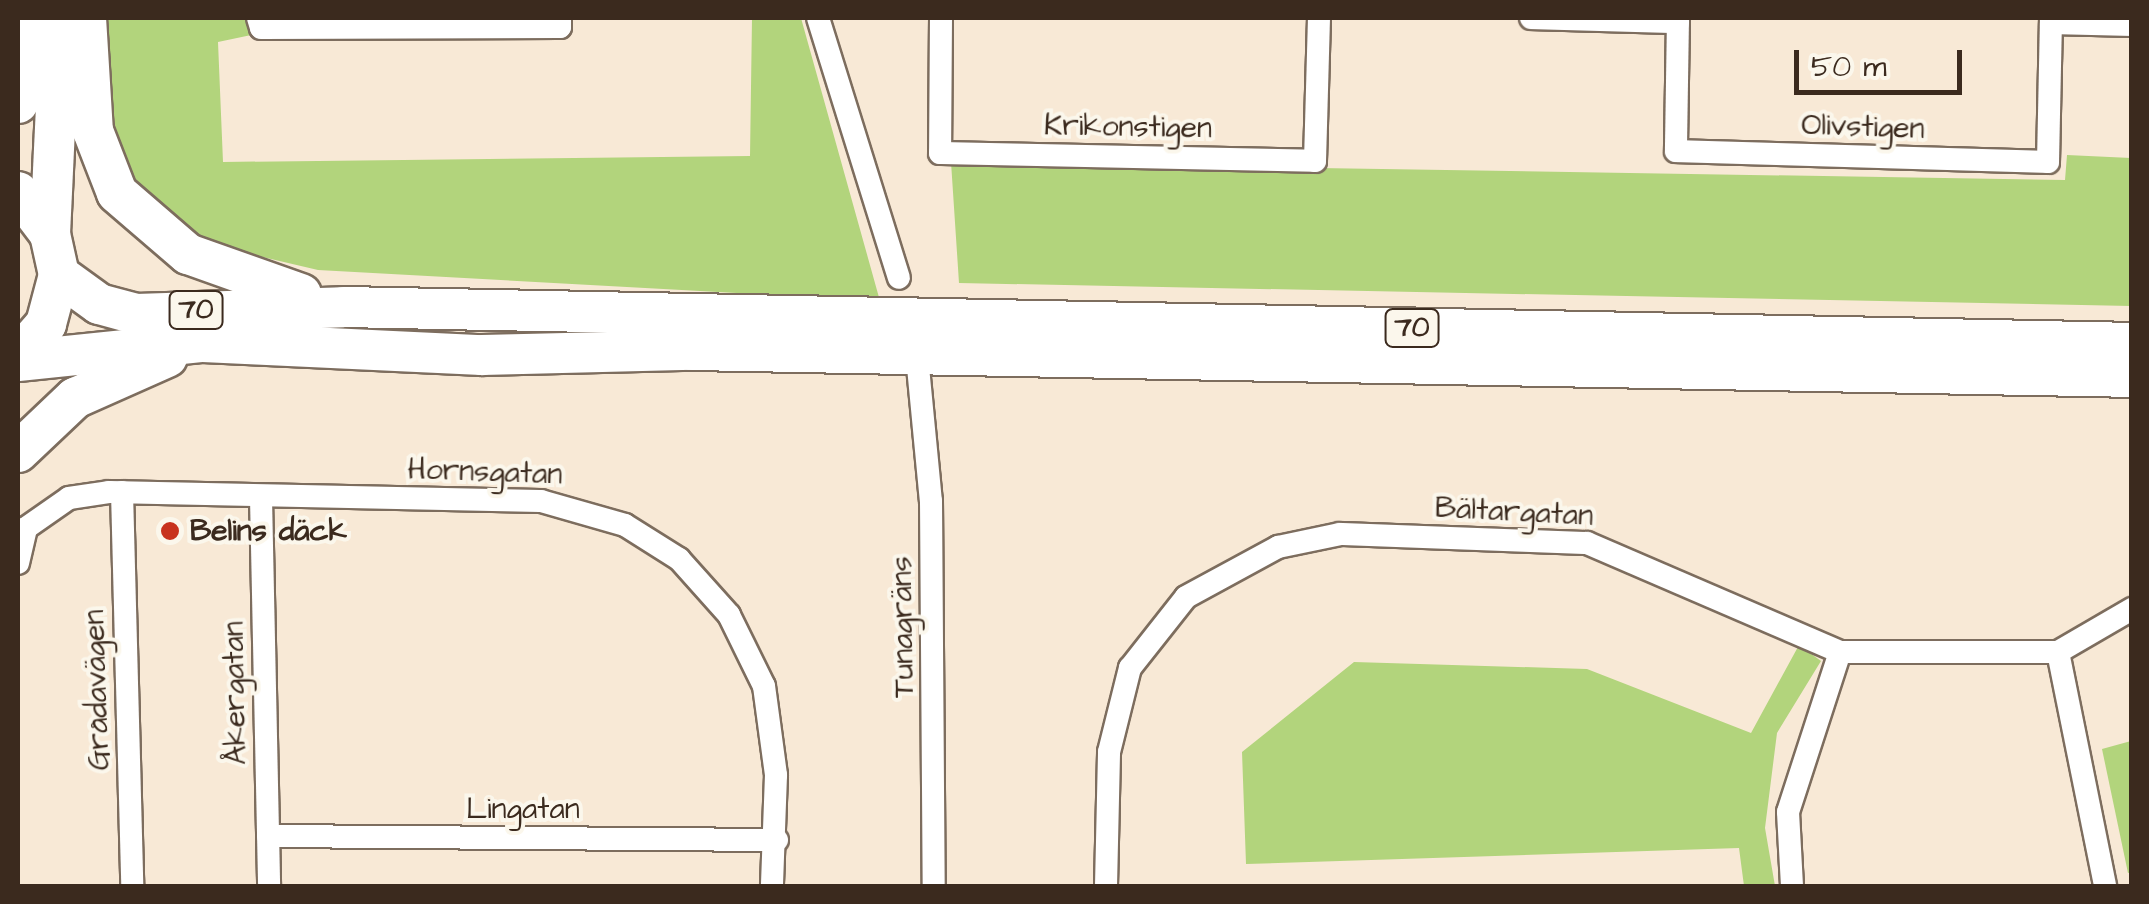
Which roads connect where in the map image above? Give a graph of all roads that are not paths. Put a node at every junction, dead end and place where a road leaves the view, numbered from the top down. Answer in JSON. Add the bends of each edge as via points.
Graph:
{"nodes":[{"id":1,"x":28,"y":18,"type":"edge"},
{"id":2,"x":60,"y":18,"type":"edge"},
{"id":3,"x":86,"y":18,"type":"edge"},
{"id":4,"x":258,"y":18,"type":"edge"},
{"id":5,"x":560,"y":18,"type":"edge"},
{"id":6,"x":818,"y":18,"type":"edge"},
{"id":7,"x":940,"y":18,"type":"edge"},
{"id":8,"x":1320,"y":18,"type":"edge"},
{"id":9,"x":1532,"y":18,"type":"edge"},
{"id":10,"x":1678,"y":20,"type":"edge"},
{"id":11,"x":2051,"y":20,"type":"edge"},
{"id":12,"x":2132,"y":25,"type":"edge"},
{"id":13,"x":18,"y":103,"type":"edge"},
{"id":14,"x":18,"y":192,"type":"edge"},
{"id":15,"x":50,"y":234,"type":"junction"},
{"id":16,"x":59,"y":275,"type":"junction"},
{"id":17,"x":899,"y":278,"type":"dead end"},
{"id":18,"x":343,"y":307,"type":"junction"},
{"id":19,"x":203,"y":342,"type":"junction"},
{"id":20,"x":2132,"y":343,"type":"edge"},
{"id":21,"x":18,"y":359,"type":"edge"},
{"id":22,"x":918,"y":367,"type":"dead end"},
{"id":23,"x":2132,"y":377,"type":"edge"},
{"id":24,"x":18,"y":452,"type":"edge"},
{"id":25,"x":122,"y":492,"type":"junction"},
{"id":26,"x":261,"y":498,"type":"junction"},
{"id":27,"x":18,"y":563,"type":"edge"},
{"id":28,"x":2132,"y":609,"type":"edge"},
{"id":29,"x":1840,"y":652,"type":"junction"},
{"id":30,"x":2058,"y":652,"type":"junction"},
{"id":31,"x":268,"y":836,"type":"junction"},
{"id":32,"x":778,"y":840,"type":"junction"},
{"id":33,"x":132,"y":886,"type":"edge"},
{"id":34,"x":269,"y":886,"type":"edge"},
{"id":35,"x":772,"y":886,"type":"edge"},
{"id":36,"x":934,"y":886,"type":"edge"},
{"id":37,"x":1106,"y":886,"type":"edge"},
{"id":38,"x":1792,"y":886,"type":"edge"},
{"id":39,"x":2105,"y":886,"type":"edge"}],
"edges":[{"from":1,"to":13,"type":"highway"},
{"from":2,"to":15,"type":"highway"},
{"from":3,"to":18,"type":"highway","via":[[102,163],[140,219],[188,254]]},
{"from":4,"to":5,"type":"street","via":[[261,28],[560,27]]},
{"from":6,"to":17,"type":"street"},
{"from":7,"to":8,"type":"street","name":"Krikonstigen","via":[[940,153],[1315,161]]},
{"from":9,"to":10,"type":"street"},
{"from":10,"to":11,"type":"street","name":"Olivstigen","via":[[1676,151],[2048,162]]},
{"from":11,"to":12,"type":"street"},
{"from":14,"to":15,"type":"highway"},
{"from":15,"to":16,"type":"highway"},
{"from":16,"to":18,"type":"highway","number":"70","via":[[99,304],[136,314]]},
{"from":16,"to":21,"type":"highway","via":[[46,324]]},
{"from":18,"to":20,"type":"highway","number":"70"},
{"from":19,"to":21,"type":"highway","number":"70"},
{"from":19,"to":23,"type":"highway","number":"70","via":[[482,355],[692,350]]},
{"from":19,"to":24,"type":"highway","number":"70","via":[[75,398]]},
{"from":22,"to":36,"type":"street","name":"Tunagräns","via":[[930,501]]},
{"from":25,"to":26,"type":"street","name":"Hornsgatan"},
{"from":25,"to":27,"type":"street","name":"Hornsgatan","via":[[69,498],[26,528]]},
{"from":25,"to":33,"type":"street","name":"Grådavägen"},
{"from":26,"to":31,"type":"street","name":"Åkergatan"},
{"from":26,"to":32,"type":"street","name":"Hornsgatan","via":[[541,500],[626,524],[680,559],[729,615],[764,686]]},
{"from":28,"to":30,"type":"street"},
{"from":29,"to":30,"type":"street","name":"Bältargatan"},
{"from":29,"to":37,"type":"street","name":"Bältargatan","via":[[1587,543],[1340,534],[1278,547],[1186,597],[1130,668],[1109,752]]},
{"from":29,"to":38,"type":"street","via":[[1788,812]]},
{"from":30,"to":39,"type":"street"},
{"from":31,"to":32,"type":"street","name":"Lingatan"},
{"from":31,"to":34,"type":"street","name":"Åkergatan"},
{"from":32,"to":35,"type":"street","name":"Hornsgatan"}]}
